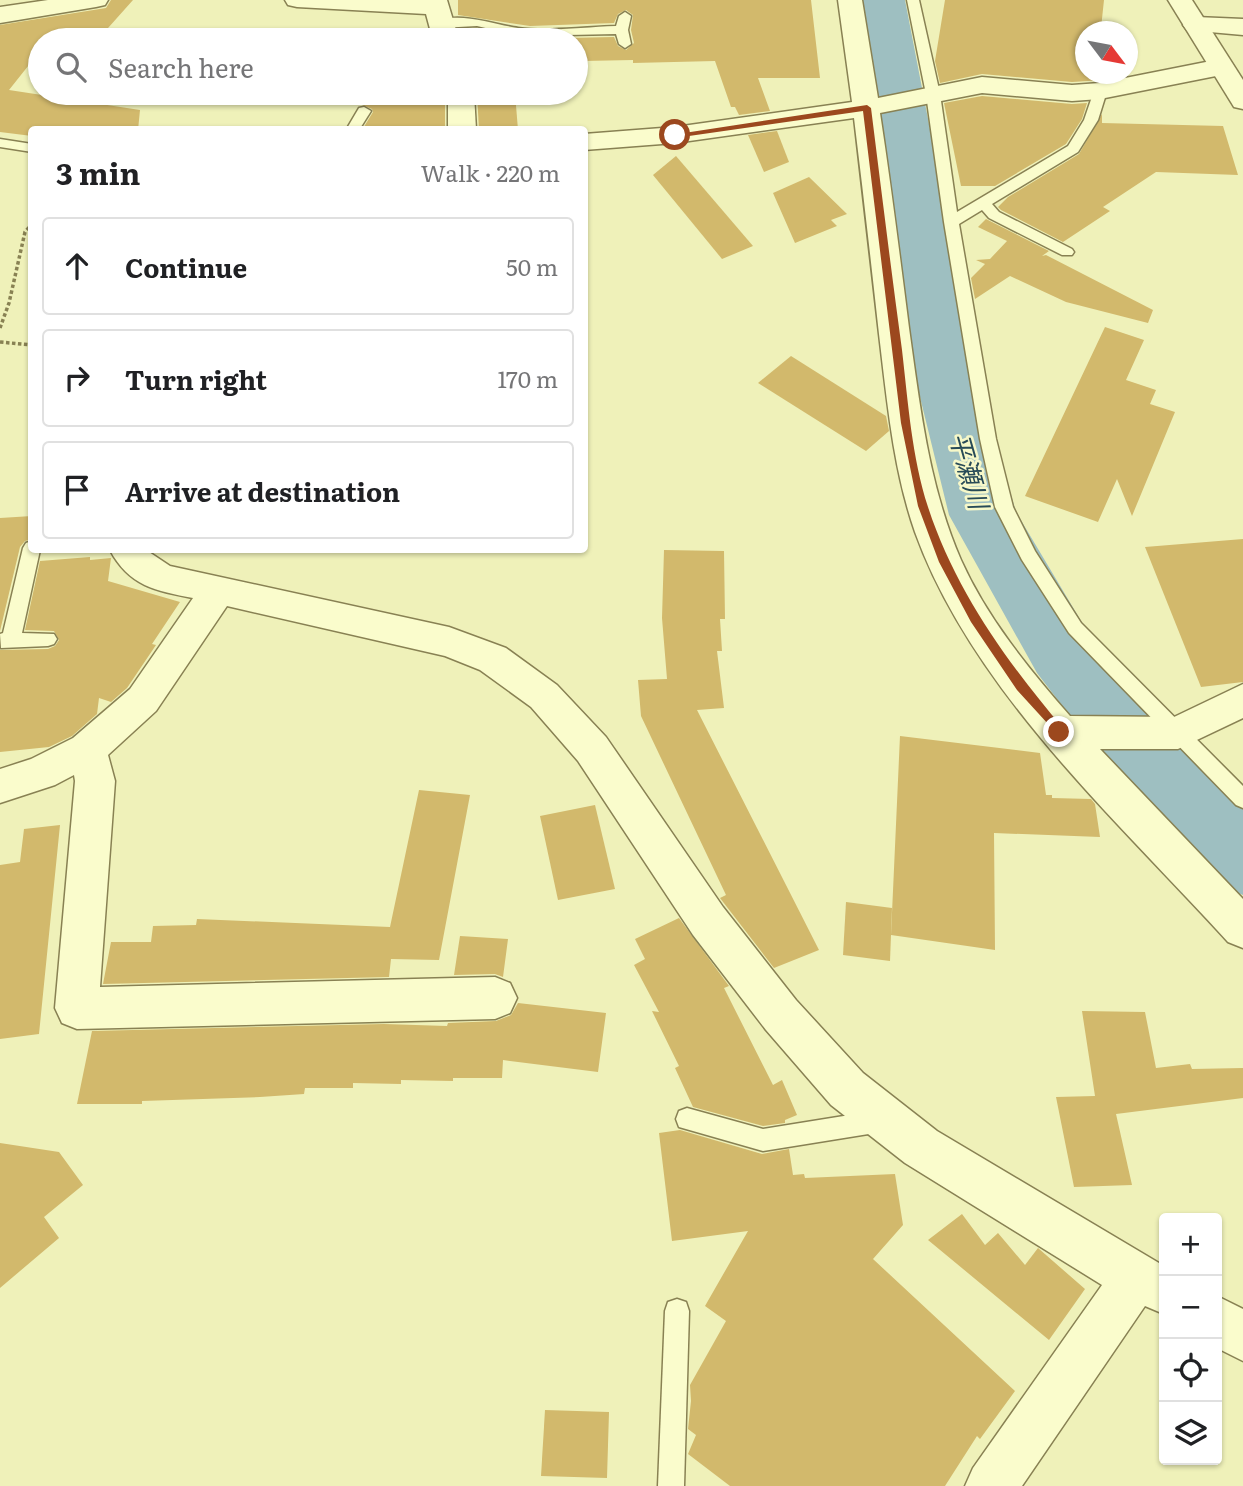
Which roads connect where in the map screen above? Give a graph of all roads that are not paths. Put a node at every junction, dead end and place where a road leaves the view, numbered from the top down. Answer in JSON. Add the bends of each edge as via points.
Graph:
{"nodes":[{"id":1,"x":96,"y":0,"type":"edge"},
{"id":2,"x":297,"y":0,"type":"edge"},
{"id":3,"x":850,"y":0,"type":"edge"},
{"id":4,"x":913,"y":0,"type":"edge"},
{"id":5,"x":1180,"y":0,"type":"edge"},
{"id":6,"x":0,"y":15,"type":"edge"},
{"id":7,"x":625,"y":16,"type":"dead end"},
{"id":8,"x":440,"y":18,"type":"edge"},
{"id":9,"x":1196,"y":25,"type":"junction"},
{"id":10,"x":1243,"y":27,"type":"edge"},
{"id":11,"x":503,"y":28,"type":"edge"},
{"id":12,"x":622,"y":30,"type":"junction"},
{"id":13,"x":588,"y":31,"type":"edge"},
{"id":14,"x":625,"y":44,"type":"dead end"},
{"id":15,"x":1221,"y":67,"type":"junction"},
{"id":16,"x":1100,"y":91,"type":"junction"},
{"id":17,"x":927,"y":95,"type":"junction"},
{"id":18,"x":1243,"y":101,"type":"edge"},
{"id":19,"x":461,"y":105,"type":"edge"},
{"id":20,"x":873,"y":106,"type":"junction"},
{"id":21,"x":364,"y":111,"type":"dead end"},
{"id":22,"x":355,"y":126,"type":"edge"},
{"id":23,"x":462,"y":126,"type":"edge"},
{"id":24,"x":588,"y":142,"type":"edge"},
{"id":25,"x":0,"y":143,"type":"edge"},
{"id":26,"x":28,"y":147,"type":"edge"},
{"id":27,"x":984,"y":203,"type":"junction"},
{"id":28,"x":951,"y":222,"type":"junction"},
{"id":29,"x":1067,"y":252,"type":"dead end"},
{"id":30,"x":31,"y":553,"type":"edge"},
{"id":31,"x":129,"y":553,"type":"edge"},
{"id":32,"x":219,"y":589,"type":"junction"},
{"id":33,"x":48,"y":639,"type":"dead end"},
{"id":34,"x":6,"y":641,"type":"edge"},
{"id":35,"x":1243,"y":701,"type":"edge"},
{"id":36,"x":1060,"y":732,"type":"junction"},
{"id":37,"x":1177,"y":733,"type":"junction"},
{"id":38,"x":87,"y":750,"type":"junction"},
{"id":39,"x":0,"y":786,"type":"edge"},
{"id":40,"x":1243,"y":799,"type":"edge"},
{"id":41,"x":1243,"y":928,"type":"edge"},
{"id":42,"x":495,"y":999,"type":"dead end"},
{"id":43,"x":687,"y":1119,"type":"dead end"},
{"id":44,"x":885,"y":1120,"type":"junction"},
{"id":45,"x":1150,"y":1284,"type":"edge"},
{"id":46,"x":677,"y":1311,"type":"dead end"},
{"id":47,"x":1222,"y":1324,"type":"edge"},
{"id":48,"x":1243,"y":1336,"type":"edge"},
{"id":49,"x":671,"y":1486,"type":"edge"},
{"id":50,"x":991,"y":1486,"type":"edge"}],
"edges":[{"from":1,"to":6,"type":"street"},
{"from":2,"to":8,"type":"street"},
{"from":3,"to":20,"type":"street"},
{"from":4,"to":17,"type":"lane"},
{"from":5,"to":9,"type":"street"},
{"from":7,"to":12,"type":"lane"},
{"from":8,"to":11,"type":"lane"},
{"from":9,"to":10,"type":"street"},
{"from":9,"to":15,"type":"street"},
{"from":12,"to":13,"type":"lane"},
{"from":12,"to":14,"type":"lane"},
{"from":15,"to":16,"type":"street"},
{"from":15,"to":18,"type":"street"},
{"from":16,"to":17,"type":"street","via":[[982,85]]},
{"from":16,"to":27,"type":"lane","via":[[1091,120],[1073,149]]},
{"from":17,"to":20,"type":"street"},
{"from":17,"to":28,"type":"lane"},
{"from":19,"to":23,"type":"street"},
{"from":20,"to":24,"type":"street","via":[[675,135]]},
{"from":20,"to":36,"type":"street","via":[[906,423],[923,506],[945,562],[975,618],[1021,687]]},
{"from":21,"to":22,"type":"lane"},
{"from":25,"to":26,"type":"lane"},
{"from":27,"to":28,"type":"lane"},
{"from":27,"to":29,"type":"lane","via":[[994,215]]},
{"from":28,"to":37,"type":"lane","via":[[1004,507],[1028,555],[1075,628]]},
{"from":30,"to":34,"type":"lane"},
{"from":31,"to":32,"type":"street","via":[[162,578]]},
{"from":32,"to":38,"type":"street","via":[[143,700]]},
{"from":32,"to":44,"type":"street","via":[[449,642],[494,659],[544,696],[592,749],[708,921],[781,1015],[847,1089]]},
{"from":33,"to":34,"type":"lane"},
{"from":35,"to":37,"type":"street"},
{"from":36,"to":37,"type":"street"},
{"from":36,"to":41,"type":"street"},
{"from":37,"to":40,"type":"lane"},
{"from":38,"to":39,"type":"street","via":[[41,773]]},
{"from":38,"to":42,"type":"street","via":[[95,780],[78,1008]]},
{"from":43,"to":44,"type":"lane","via":[[763,1140]]},
{"from":44,"to":45,"type":"street","via":[[921,1147]]},
{"from":45,"to":50,"type":"street"},
{"from":46,"to":49,"type":"lane"},
{"from":47,"to":48,"type":"street"}]}
